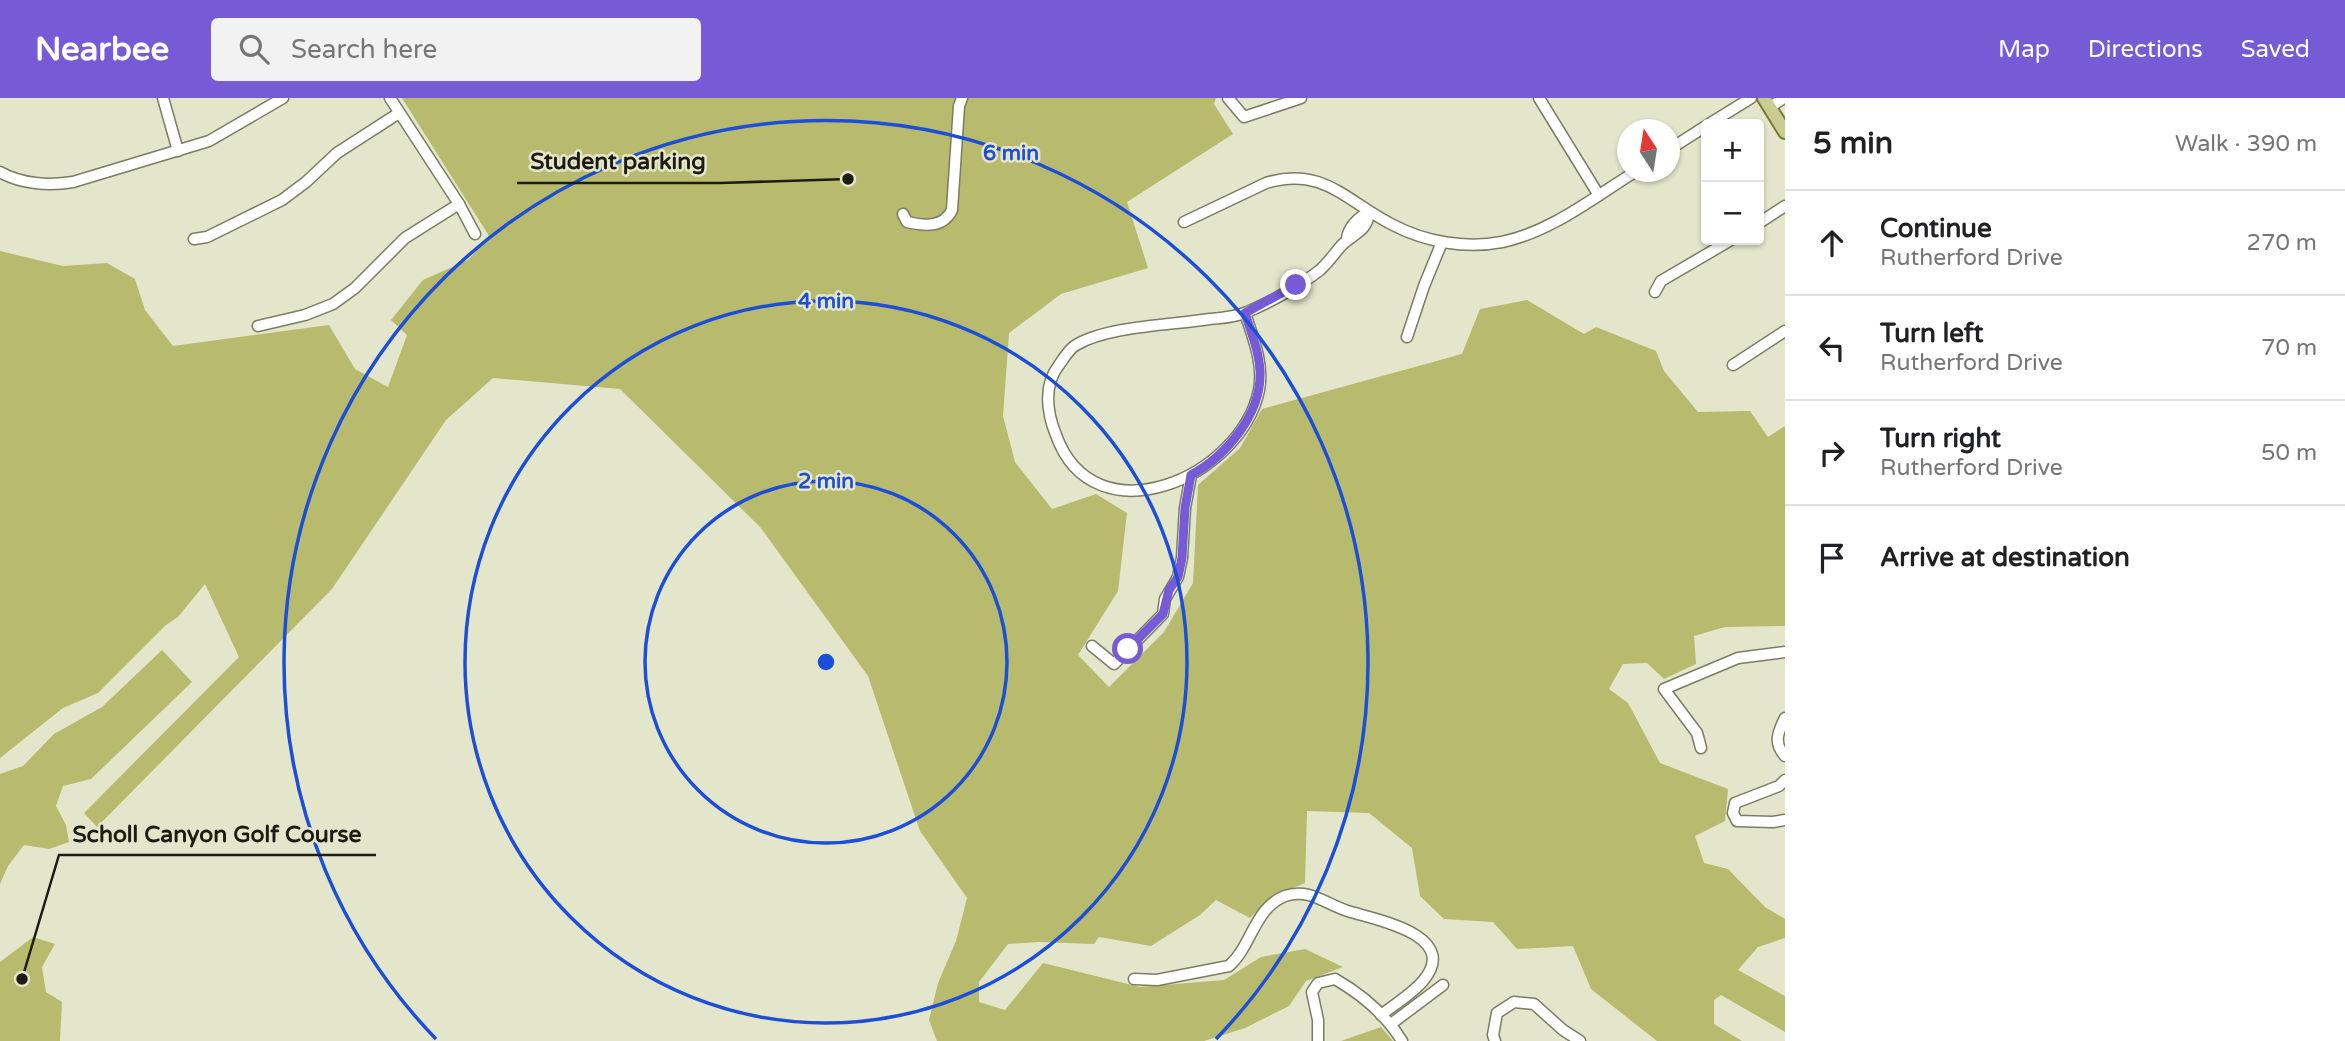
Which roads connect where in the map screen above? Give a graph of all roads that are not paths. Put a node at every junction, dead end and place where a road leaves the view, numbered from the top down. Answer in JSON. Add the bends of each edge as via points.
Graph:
{"nodes":[{"id":1,"x":163,"y":98,"type":"edge"},
{"id":2,"x":283,"y":98,"type":"edge"},
{"id":3,"x":390,"y":98,"type":"edge"},
{"id":4,"x":962,"y":98,"type":"edge"},
{"id":5,"x":1228,"y":98,"type":"edge"},
{"id":6,"x":1301,"y":98,"type":"edge"},
{"id":7,"x":1539,"y":98,"type":"edge"},
{"id":8,"x":1751,"y":98,"type":"edge"},
{"id":9,"x":1784,"y":98,"type":"edge"},
{"id":10,"x":1767,"y":102,"type":"edge"},
{"id":11,"x":399,"y":113,"type":"junction"},
{"id":12,"x":1718,"y":119,"type":"edge"},
{"id":13,"x":1701,"y":129,"type":"edge"},
{"id":14,"x":1785,"y":132,"type":"edge"},
{"id":15,"x":1680,"y":143,"type":"edge"},
{"id":16,"x":178,"y":151,"type":"junction"},
{"id":17,"x":0,"y":172,"type":"edge"},
{"id":18,"x":1618,"y":182,"type":"edge"},
{"id":19,"x":1598,"y":194,"type":"junction"},
{"id":20,"x":458,"y":204,"type":"junction"},
{"id":21,"x":1785,"y":206,"type":"edge"},
{"id":22,"x":1369,"y":212,"type":"junction"},
{"id":23,"x":903,"y":214,"type":"dead end"},
{"id":24,"x":1764,"y":220,"type":"edge"},
{"id":25,"x":1184,"y":222,"type":"dead end"},
{"id":26,"x":475,"y":234,"type":"dead end"},
{"id":27,"x":194,"y":239,"type":"dead end"},
{"id":28,"x":1442,"y":242,"type":"junction"},
{"id":29,"x":1722,"y":245,"type":"edge"},
{"id":30,"x":1655,"y":292,"type":"dead end"},
{"id":31,"x":1245,"y":313,"type":"junction"},
{"id":32,"x":258,"y":326,"type":"dead end"},
{"id":33,"x":1785,"y":331,"type":"edge"},
{"id":34,"x":1407,"y":337,"type":"dead end"},
{"id":35,"x":1733,"y":365,"type":"dead end"},
{"id":36,"x":1191,"y":475,"type":"junction"},
{"id":37,"x":1092,"y":646,"type":"dead end"},
{"id":38,"x":1785,"y":652,"type":"edge"},
{"id":39,"x":1785,"y":718,"type":"edge"},
{"id":40,"x":1701,"y":748,"type":"dead end"},
{"id":41,"x":1785,"y":756,"type":"edge"},
{"id":42,"x":1785,"y":780,"type":"edge"},
{"id":43,"x":1785,"y":820,"type":"edge"},
{"id":44,"x":1134,"y":979,"type":"dead end"},
{"id":45,"x":1443,"y":985,"type":"dead end"},
{"id":46,"x":1381,"y":1015,"type":"junction"},
{"id":47,"x":1391,"y":1024,"type":"junction"},
{"id":48,"x":1318,"y":1041,"type":"edge"},
{"id":49,"x":1402,"y":1041,"type":"edge"},
{"id":50,"x":1495,"y":1041,"type":"edge"},
{"id":51,"x":1580,"y":1041,"type":"edge"}],
"edges":[{"from":1,"to":16,"type":"street"},
{"from":2,"to":16,"type":"street","via":[[222,135]]},
{"from":3,"to":11,"type":"street"},
{"from":4,"to":23,"type":"street","via":[[953,210],[943,221],[925,226],[907,222]]},
{"from":5,"to":6,"type":"street","via":[[1244,117]]},
{"from":7,"to":19,"type":"street"},
{"from":8,"to":12,"type":"street"},
{"from":9,"to":10,"type":"street"},
{"from":10,"to":14,"type":"main road"},
{"from":11,"to":20,"type":"street"},
{"from":11,"to":27,"type":"street","via":[[337,153],[282,200],[208,237]]},
{"from":13,"to":15,"type":"street"},
{"from":16,"to":17,"type":"street","via":[[57,185]]},
{"from":18,"to":19,"type":"street"},
{"from":19,"to":28,"type":"street","via":[[1526,235],[1471,245]]},
{"from":20,"to":26,"type":"street"},
{"from":20,"to":32,"type":"street","via":[[405,238],[333,304]]},
{"from":21,"to":24,"type":"street"},
{"from":22,"to":25,"type":"street","via":[[1345,193],[1306,178],[1291,178],[1266,183]]},
{"from":22,"to":28,"type":"street","via":[[1416,236]]},
{"from":22,"to":31,"type":"street","via":[[1354,238],[1347,239],[1320,269]]},
{"from":28,"to":34,"type":"street"},
{"from":29,"to":30,"type":"street","via":[[1661,281]]},
{"from":31,"to":36,"type":"street","via":[[1257,351],[1259,391],[1233,440],[1217,458]]},
{"from":31,"to":36,"type":"street","via":[[1102,334],[1073,346],[1055,370],[1048,410],[1063,453],[1074,469],[1105,488],[1135,492]]},
{"from":33,"to":35,"type":"street"},
{"from":36,"to":37,"type":"street","via":[[1182,558],[1163,614],[1114,664]]},
{"from":38,"to":40,"type":"street","via":[[1738,658],[1664,689],[1696,733]]},
{"from":39,"to":41,"type":"street","via":[[1776,735]]},
{"from":42,"to":43,"type":"street","via":[[1735,803],[1733,813],[1737,821]]},
{"from":44,"to":46,"type":"street","via":[[1157,980],[1229,966],[1268,906],[1285,896],[1305,893],[1394,925],[1426,942],[1430,971]]},
{"from":45,"to":47,"type":"street"},
{"from":46,"to":47,"type":"street"},
{"from":46,"to":48,"type":"street","via":[[1335,979],[1318,983],[1312,992]]},
{"from":47,"to":49,"type":"street"},
{"from":50,"to":51,"type":"street","via":[[1497,1013],[1514,1002],[1534,1004]]}]}
